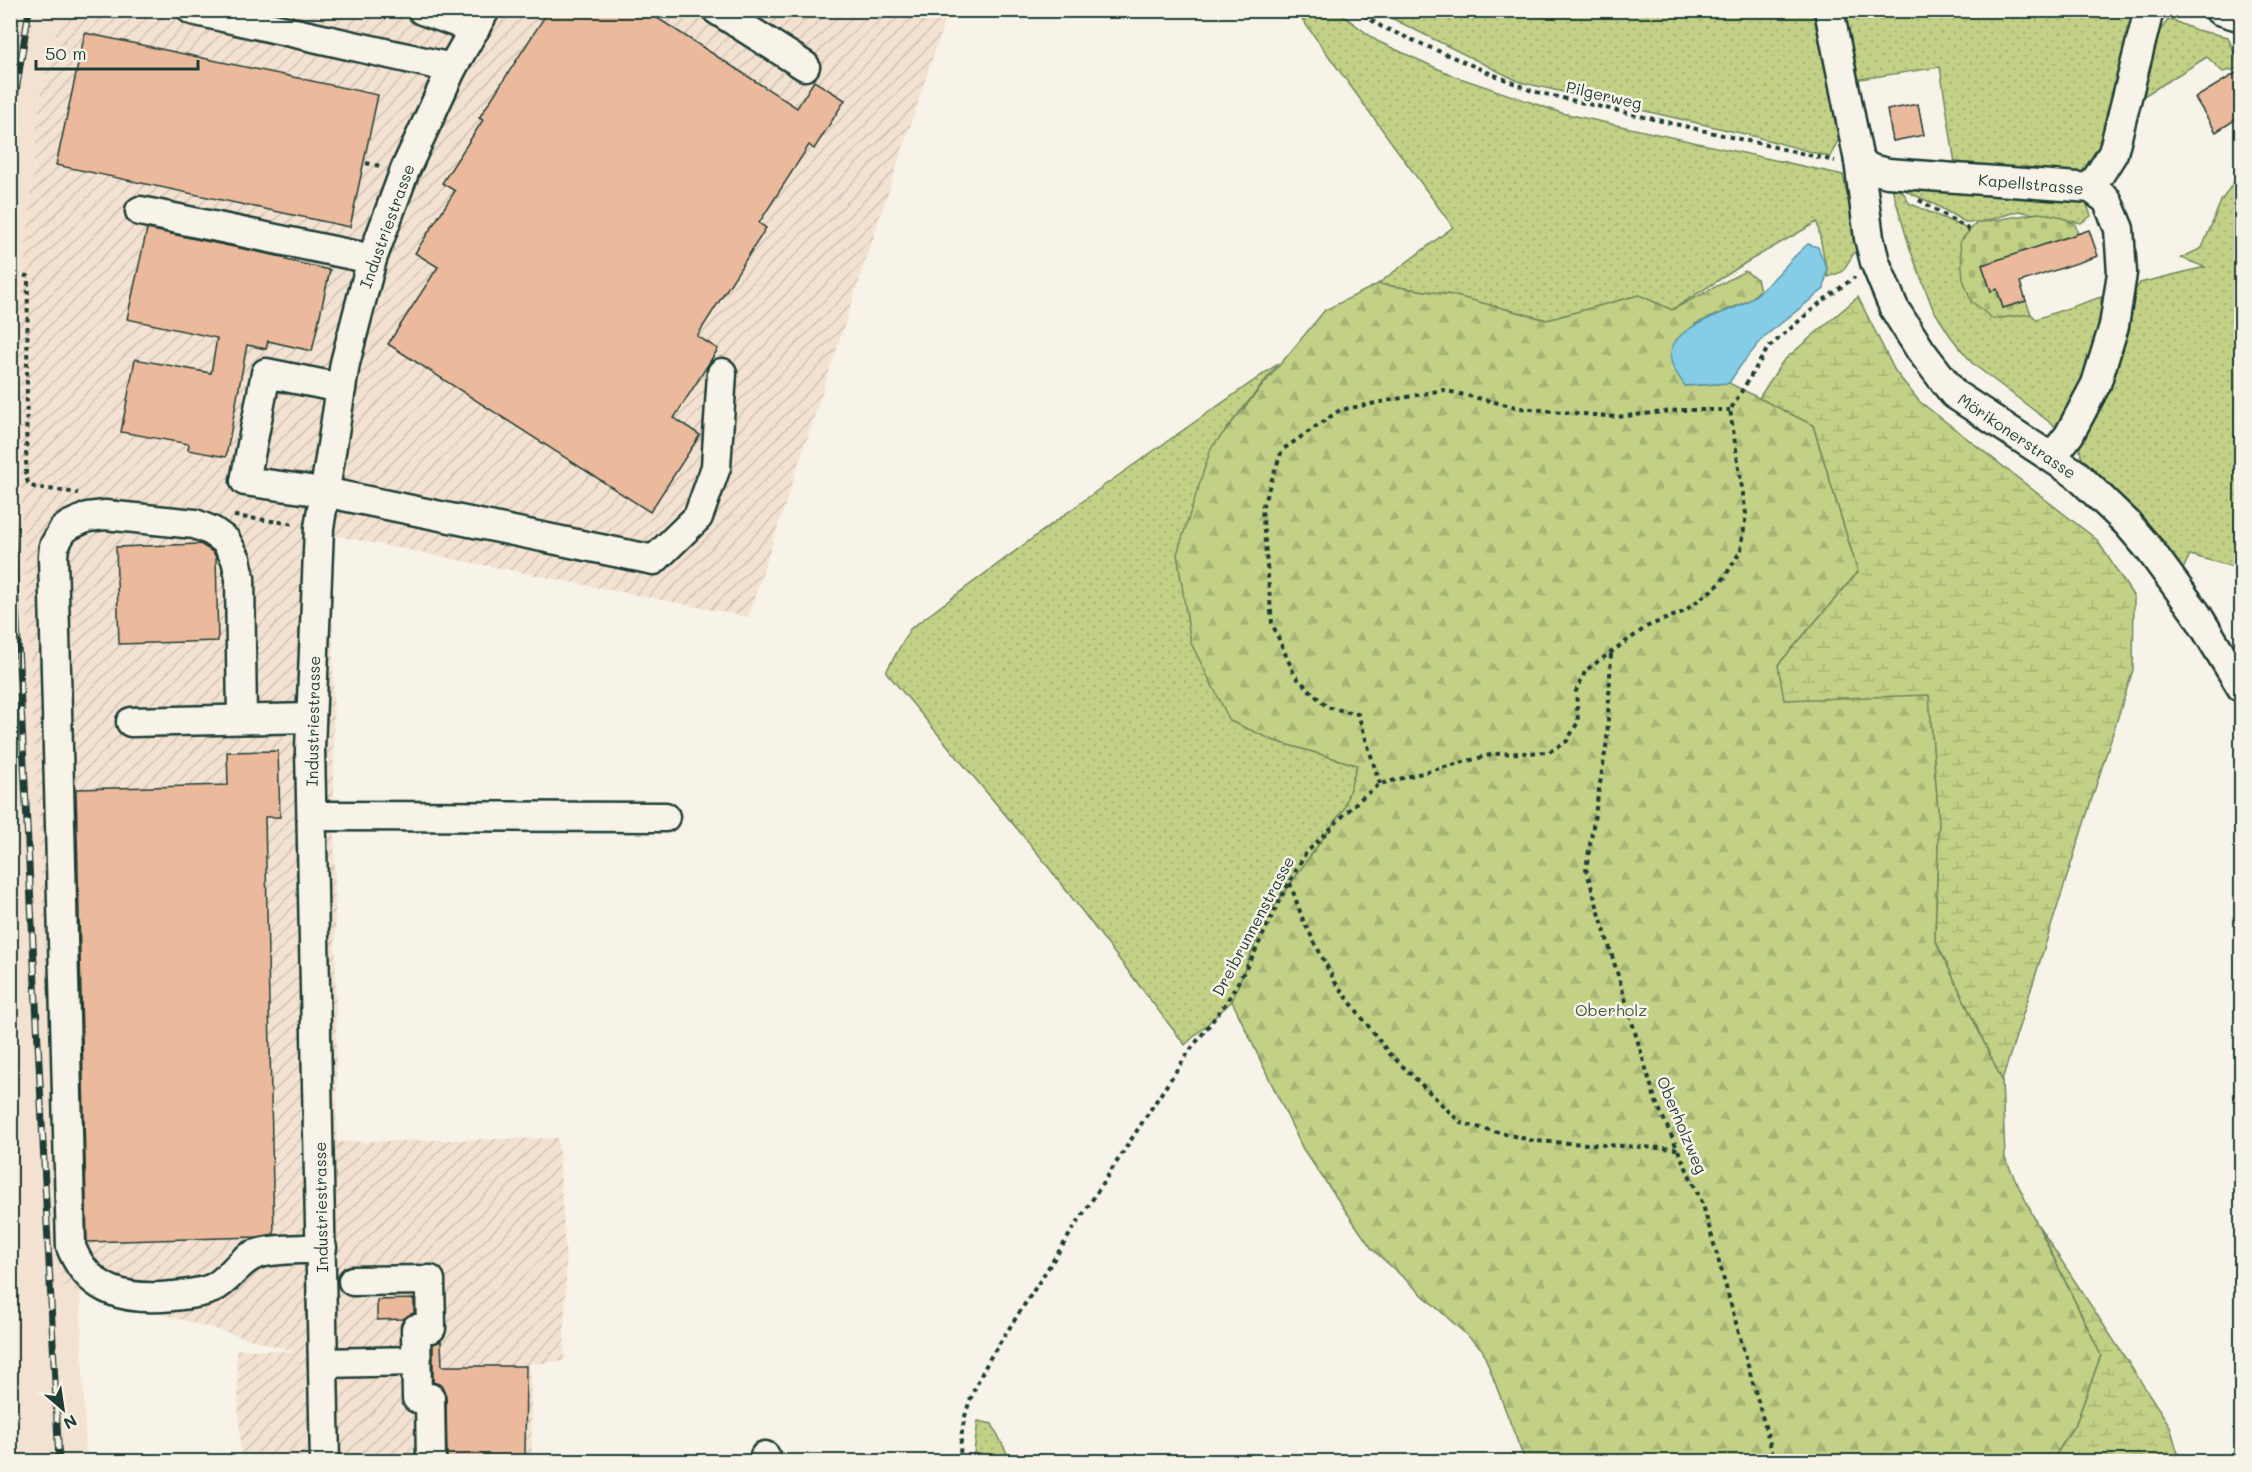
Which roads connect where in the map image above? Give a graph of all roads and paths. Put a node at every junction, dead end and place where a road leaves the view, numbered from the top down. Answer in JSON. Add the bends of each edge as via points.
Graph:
{"nodes":[{"id":1,"x":192,"y":10,"type":"edge"},
{"id":2,"x":422,"y":10,"type":"edge"},
{"id":3,"x":717,"y":10,"type":"edge"},
{"id":4,"x":1356,"y":10,"type":"edge"},
{"id":5,"x":1829,"y":10,"type":"edge"},
{"id":6,"x":2149,"y":10,"type":"edge"},
{"id":7,"x":2219,"y":10,"type":"edge"},
{"id":8,"x":2241,"y":17,"type":"edge"},
{"id":9,"x":480,"y":20,"type":"edge"},
{"id":10,"x":805,"y":66,"type":"dead end"},
{"id":11,"x":452,"y":68,"type":"junction"},
{"id":12,"x":1859,"y":161,"type":"junction"},
{"id":13,"x":2091,"y":188,"type":"junction"},
{"id":14,"x":140,"y":211,"type":"dead end"},
{"id":15,"x":372,"y":259,"type":"junction"},
{"id":16,"x":1875,"y":262,"type":"junction"},
{"id":17,"x":15,"y":275,"type":"dead end"},
{"id":18,"x":722,"y":373,"type":"dead end"},
{"id":19,"x":341,"y":388,"type":"junction"},
{"id":20,"x":1730,"y":410,"type":"junction"},
{"id":21,"x":2052,"y":457,"type":"junction"},
{"id":22,"x":324,"y":492,"type":"junction"},
{"id":23,"x":79,"y":493,"type":"dead end"},
{"id":24,"x":228,"y":515,"type":"dead end"},
{"id":25,"x":319,"y":528,"type":"junction"},
{"id":26,"x":1611,"y":653,"type":"junction"},
{"id":27,"x":2241,"y":688,"type":"edge"},
{"id":28,"x":311,"y":718,"type":"junction"},
{"id":29,"x":242,"y":719,"type":"junction"},
{"id":30,"x":131,"y":722,"type":"dead end"},
{"id":31,"x":1380,"y":784,"type":"junction"},
{"id":32,"x":312,"y":816,"type":"junction"},
{"id":33,"x":665,"y":817,"type":"dead end"},
{"id":34,"x":1290,"y":882,"type":"junction"},
{"id":35,"x":1678,"y":1149,"type":"junction"},
{"id":36,"x":322,"y":1248,"type":"junction"},
{"id":37,"x":353,"y":1281,"type":"dead end"},
{"id":38,"x":416,"y":1361,"type":"junction"},
{"id":39,"x":323,"y":1363,"type":"junction"},
{"id":40,"x":325,"y":1461,"type":"edge"},
{"id":41,"x":431,"y":1461,"type":"edge"},
{"id":42,"x":960,"y":1461,"type":"edge"},
{"id":43,"x":1775,"y":1461,"type":"edge"}],
"edges":[{"from":1,"to":11,"type":"street"},
{"from":2,"to":9,"type":"street"},
{"from":3,"to":10,"type":"street"},
{"from":4,"to":12,"type":"path","name":"Pilgerweg","via":[[1382,27],[1532,91],[1836,162]]},
{"from":5,"to":12,"type":"street","name":"Mörikonerstrasse"},
{"from":6,"to":13,"type":"street","via":[[2114,153]]},
{"from":7,"to":8,"type":"street"},
{"from":9,"to":11,"type":"street","name":"Industriestrasse"},
{"from":11,"to":15,"type":"street","name":"Industriestrasse","via":[[405,170]]},
{"from":12,"to":13,"type":"street","name":"Kapellstrasse","via":[[1888,173]]},
{"from":12,"to":16,"type":"street","name":"Mörikonerstrasse"},
{"from":13,"to":21,"type":"street","name":"Kapellstrasse","via":[[2107,200],[2119,230],[2122,273],[2114,326],[2096,384],[2069,435]]},
{"from":14,"to":15,"type":"street"},
{"from":15,"to":19,"type":"street","name":"Industriestrasse"},
{"from":16,"to":20,"type":"path","via":[[1768,348]]},
{"from":16,"to":21,"type":"street","name":"Mörikonerstrasse","via":[[1894,308],[1954,394]]},
{"from":17,"to":23,"type":"path","via":[[28,276],[28,483]]},
{"from":18,"to":22,"type":"street","via":[[716,467],[698,517],[654,560]]},
{"from":19,"to":22,"type":"street","name":"Industriestrasse"},
{"from":19,"to":22,"type":"street","via":[[266,373],[245,481]]},
{"from":20,"to":26,"type":"path","name":"Dreibrunnenstrasse","via":[[1746,514],[1741,550],[1721,583],[1683,612],[1648,626]]},
{"from":20,"to":31,"type":"path","via":[[1616,417],[1520,408],[1443,390],[1340,410],[1282,450],[1262,508],[1272,623],[1295,676],[1327,707],[1358,714]]},
{"from":21,"to":27,"type":"street","name":"Mörikonerstrasse","via":[[2112,507],[2150,550],[2196,613]]},
{"from":22,"to":25,"type":"street","name":"Industriestrasse"},
{"from":24,"to":25,"type":"path"},
{"from":25,"to":28,"type":"street","name":"Industriestrasse"},
{"from":26,"to":31,"type":"path","name":"Dreibrunnenstrasse","via":[[1586,670],[1576,691],[1578,722],[1567,741],[1549,752],[1494,754]]},
{"from":26,"to":35,"type":"path","name":"Oberholzweg","via":[[1607,741],[1586,869],[1656,1102]]},
{"from":28,"to":29,"type":"street"},
{"from":28,"to":32,"type":"street","name":"Industriestrasse"},
{"from":29,"to":30,"type":"street"},
{"from":29,"to":36,"type":"street","via":[[239,568],[226,541],[195,524],[105,515],[79,520],[63,530],[53,556],[70,1247],[82,1270],[107,1289],[132,1297],[199,1293],[216,1287],[256,1254]]},
{"from":31,"to":34,"type":"path","name":"Dreibrunnenstrasse","via":[[1305,854]]},
{"from":32,"to":33,"type":"street"},
{"from":32,"to":36,"type":"street","name":"Industriestrasse"},
{"from":34,"to":35,"type":"path","via":[[1303,920],[1335,981],[1388,1052],[1461,1123],[1534,1141]]},
{"from":34,"to":42,"type":"path","name":"Dreibrunnenstrasse","via":[[1226,1003],[1188,1053],[990,1358],[971,1394],[960,1435]]},
{"from":35,"to":43,"type":"path","name":"Oberholzweg","via":[[1703,1205]]},
{"from":36,"to":39,"type":"street","name":"Industriestrasse"},
{"from":37,"to":38,"type":"street","via":[[430,1280],[431,1328],[416,1329]]},
{"from":38,"to":39,"type":"street"},
{"from":38,"to":41,"type":"street","via":[[417,1398],[430,1398]]},
{"from":39,"to":40,"type":"street","name":"Industriestrasse"}]}
